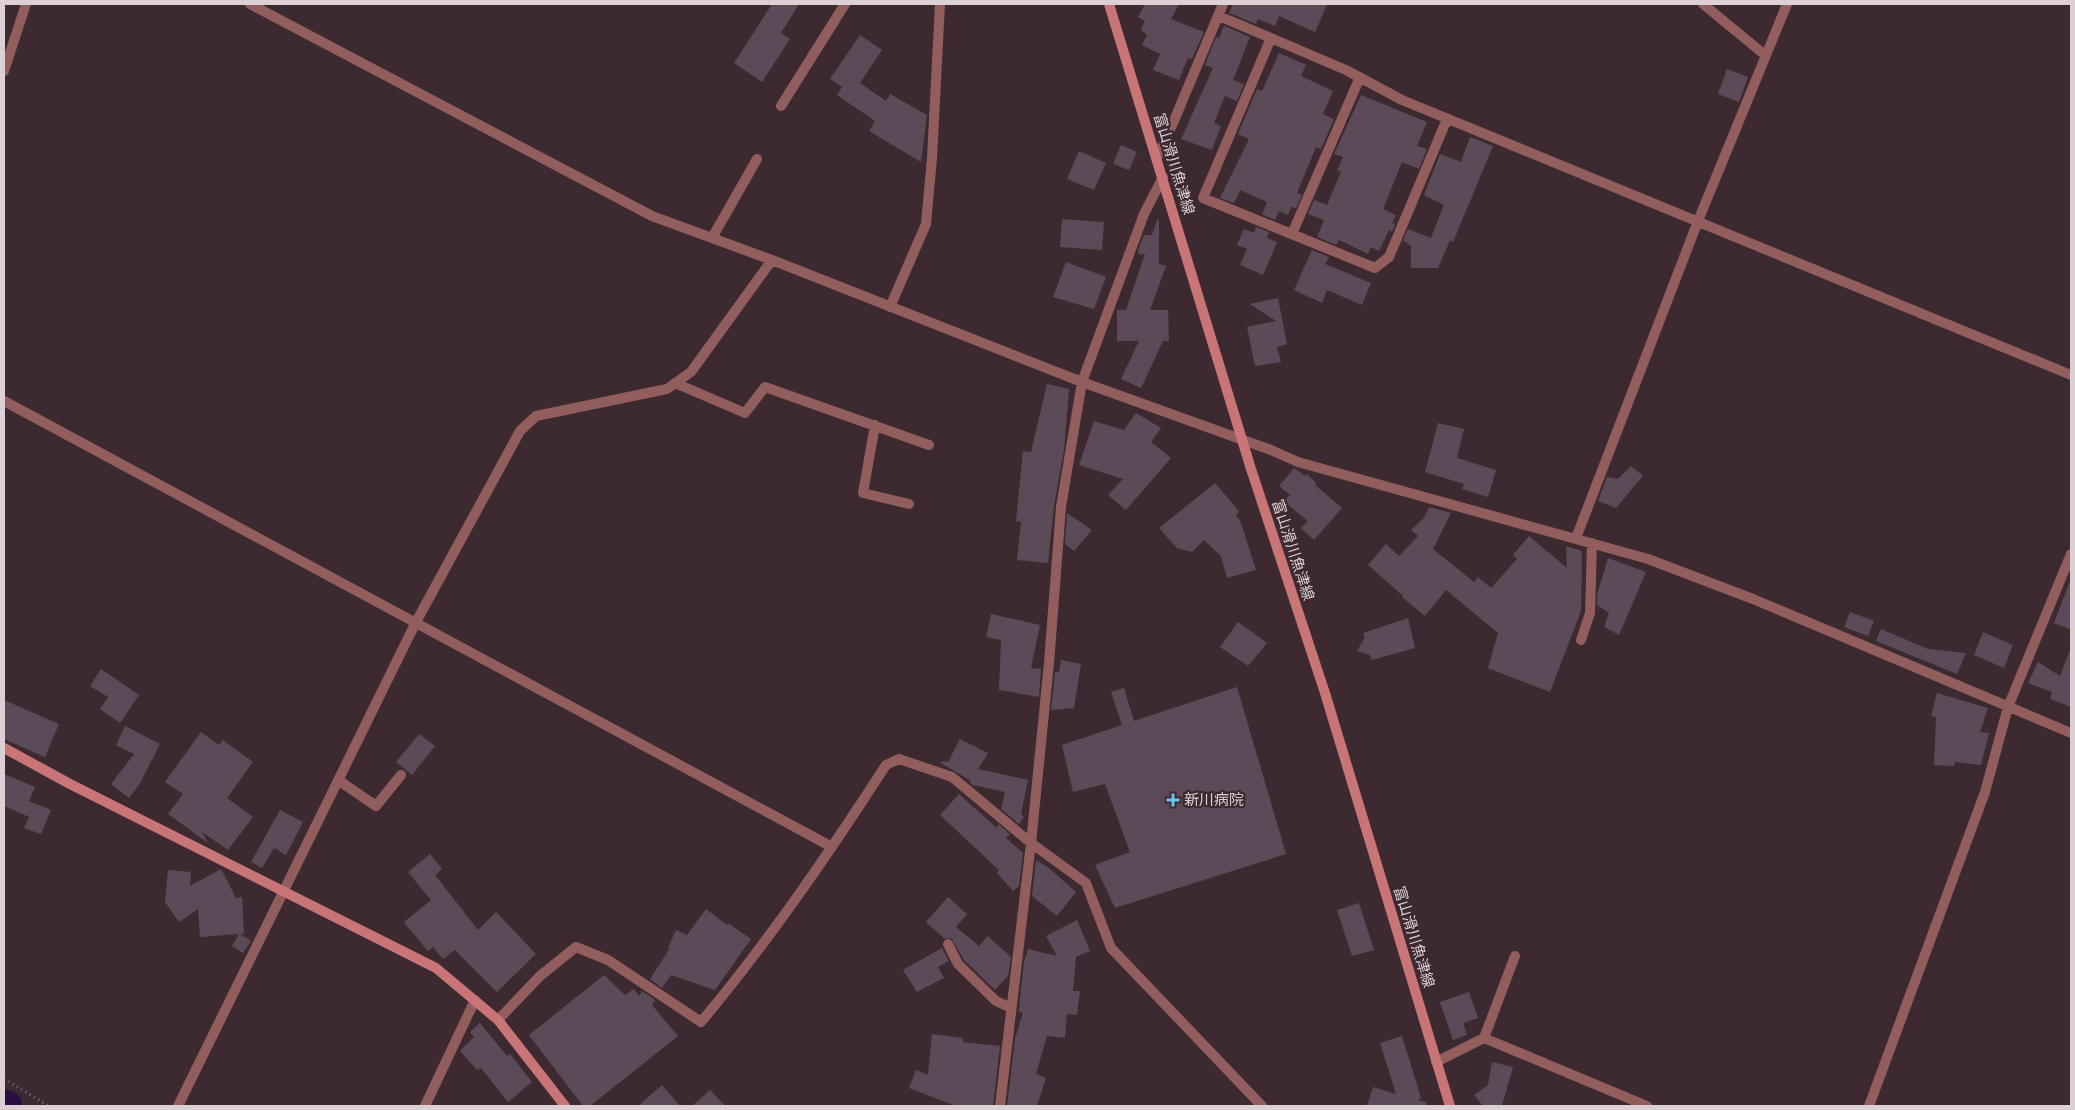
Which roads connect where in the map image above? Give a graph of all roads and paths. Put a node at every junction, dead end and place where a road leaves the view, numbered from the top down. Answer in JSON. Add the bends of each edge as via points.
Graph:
{"nodes":[{"id":1,"x":26,"y":4,"type":"edge"},
{"id":2,"x":250,"y":4,"type":"edge"},
{"id":3,"x":845,"y":4,"type":"edge"},
{"id":4,"x":940,"y":4,"type":"edge"},
{"id":5,"x":1109,"y":4,"type":"edge"},
{"id":6,"x":1223,"y":4,"type":"edge"},
{"id":7,"x":1703,"y":4,"type":"edge"},
{"id":8,"x":1787,"y":4,"type":"edge"},
{"id":9,"x":1219,"y":16,"type":"junction"},
{"id":10,"x":1271,"y":38,"type":"junction"},
{"id":11,"x":1765,"y":55,"type":"junction"},
{"id":12,"x":4,"y":71,"type":"edge"},
{"id":13,"x":1360,"y":77,"type":"junction"},
{"id":14,"x":781,"y":106,"type":"dead end"},
{"id":15,"x":1447,"y":119,"type":"junction"},
{"id":16,"x":1157,"y":156,"type":"junction"},
{"id":17,"x":757,"y":159,"type":"dead end"},
{"id":18,"x":1163,"y":177,"type":"junction"},
{"id":19,"x":1698,"y":221,"type":"junction"},
{"id":20,"x":1292,"y":234,"type":"junction"},
{"id":21,"x":712,"y":238,"type":"junction"},
{"id":22,"x":772,"y":260,"type":"junction"},
{"id":23,"x":890,"y":307,"type":"junction"},
{"id":24,"x":2071,"y":375,"type":"edge"},
{"id":25,"x":1082,"y":382,"type":"junction"},
{"id":26,"x":675,"y":383,"type":"junction"},
{"id":27,"x":4,"y":401,"type":"edge"},
{"id":28,"x":875,"y":425,"type":"junction"},
{"id":29,"x":1242,"y":440,"type":"junction"},
{"id":30,"x":929,"y":445,"type":"dead end"},
{"id":31,"x":909,"y":504,"type":"dead end"},
{"id":32,"x":1576,"y":538,"type":"junction"},
{"id":33,"x":1592,"y":543,"type":"junction"},
{"id":34,"x":2071,"y":554,"type":"edge"},
{"id":35,"x":416,"y":622,"type":"junction"},
{"id":36,"x":1581,"y":640,"type":"dead end"},
{"id":37,"x":2008,"y":707,"type":"junction"},
{"id":38,"x":2071,"y":733,"type":"edge"},
{"id":39,"x":4,"y":748,"type":"edge"},
{"id":40,"x":401,"y":776,"type":"dead end"},
{"id":41,"x":338,"y":780,"type":"junction"},
{"id":42,"x":1031,"y":843,"type":"junction"},
{"id":43,"x":832,"y":847,"type":"junction"},
{"id":44,"x":284,"y":891,"type":"junction"},
{"id":45,"x":948,"y":944,"type":"dead end"},
{"id":46,"x":1515,"y":956,"type":"dead end"},
{"id":47,"x":475,"y":1000,"type":"junction"},
{"id":48,"x":1011,"y":1008,"type":"junction"},
{"id":49,"x":498,"y":1020,"type":"junction"},
{"id":50,"x":1484,"y":1038,"type":"junction"},
{"id":51,"x":1436,"y":1062,"type":"junction"},
{"id":52,"x":4,"y":1079,"type":"edge"},
{"id":53,"x":48,"y":1106,"type":"edge"},
{"id":54,"x":178,"y":1106,"type":"edge"},
{"id":55,"x":425,"y":1106,"type":"edge"},
{"id":56,"x":565,"y":1106,"type":"edge"},
{"id":57,"x":1000,"y":1106,"type":"edge"},
{"id":58,"x":1262,"y":1106,"type":"edge"},
{"id":59,"x":1450,"y":1106,"type":"edge"},
{"id":60,"x":1647,"y":1106,"type":"edge"},
{"id":61,"x":1869,"y":1106,"type":"edge"}],
"edges":[{"from":1,"to":12,"type":"street"},
{"from":2,"to":21,"type":"street","via":[[652,216]]},
{"from":3,"to":14,"type":"street"},
{"from":4,"to":23,"type":"street","via":[[926,224]]},
{"from":5,"to":16,"type":"main road","name":"富山滑川魚津線"},
{"from":6,"to":9,"type":"street"},
{"from":7,"to":11,"type":"street"},
{"from":8,"to":11,"type":"street"},
{"from":9,"to":10,"type":"street"},
{"from":9,"to":16,"type":"street"},
{"from":10,"to":13,"type":"street"},
{"from":10,"to":20,"type":"street","via":[[1203,198]]},
{"from":11,"to":19,"type":"street"},
{"from":13,"to":15,"type":"street"},
{"from":13,"to":20,"type":"street"},
{"from":15,"to":19,"type":"street"},
{"from":15,"to":20,"type":"street","via":[[1389,257],[1374,268]]},
{"from":16,"to":18,"type":"main road","name":"富山滑川魚津線"},
{"from":17,"to":21,"type":"street"},
{"from":18,"to":25,"type":"street","via":[[1144,214]]},
{"from":18,"to":29,"type":"main road","name":"富山滑川魚津線"},
{"from":19,"to":24,"type":"street"},
{"from":19,"to":32,"type":"street"},
{"from":21,"to":22,"type":"street"},
{"from":22,"to":23,"type":"street"},
{"from":22,"to":26,"type":"street","via":[[691,372]]},
{"from":23,"to":25,"type":"street"},
{"from":25,"to":29,"type":"street"},
{"from":25,"to":42,"type":"street","via":[[1061,507]]},
{"from":26,"to":28,"type":"street","via":[[745,413],[766,386]]},
{"from":26,"to":35,"type":"street","via":[[667,389],[536,416],[520,431]]},
{"from":27,"to":35,"type":"street"},
{"from":28,"to":30,"type":"street"},
{"from":28,"to":31,"type":"street","via":[[863,493]]},
{"from":29,"to":32,"type":"street","via":[[1298,462]]},
{"from":29,"to":51,"type":"main road","name":"富山滑川魚津線","via":[[1325,693]]},
{"from":32,"to":33,"type":"street"},
{"from":33,"to":36,"type":"street","via":[[1590,613]]},
{"from":33,"to":37,"type":"street","via":[[1648,559]]},
{"from":34,"to":37,"type":"street"},
{"from":35,"to":41,"type":"street"},
{"from":35,"to":43,"type":"street"},
{"from":37,"to":38,"type":"street"},
{"from":37,"to":61,"type":"street","via":[[1985,792]]},
{"from":39,"to":44,"type":"main road"},
{"from":40,"to":41,"type":"street","via":[[376,806]]},
{"from":41,"to":44,"type":"street"},
{"from":42,"to":43,"type":"street","via":[[952,777],[899,759],[886,765]]},
{"from":42,"to":48,"type":"street"},
{"from":42,"to":58,"type":"street","via":[[1086,883],[1111,948]]},
{"from":43,"to":49,"type":"street","via":[[701,1022],[608,960],[576,947],[540,976]]},
{"from":44,"to":47,"type":"main road","via":[[436,968]]},
{"from":44,"to":54,"type":"street"},
{"from":45,"to":48,"type":"street","via":[[958,964],[996,1001]]},
{"from":46,"to":50,"type":"street"},
{"from":47,"to":49,"type":"main road"},
{"from":47,"to":55,"type":"street"},
{"from":48,"to":57,"type":"street"},
{"from":49,"to":56,"type":"main road"},
{"from":50,"to":51,"type":"street"},
{"from":50,"to":60,"type":"street"},
{"from":51,"to":59,"type":"main road","name":"富山滑川魚津線"},
{"from":52,"to":53,"type":"path"}]}
